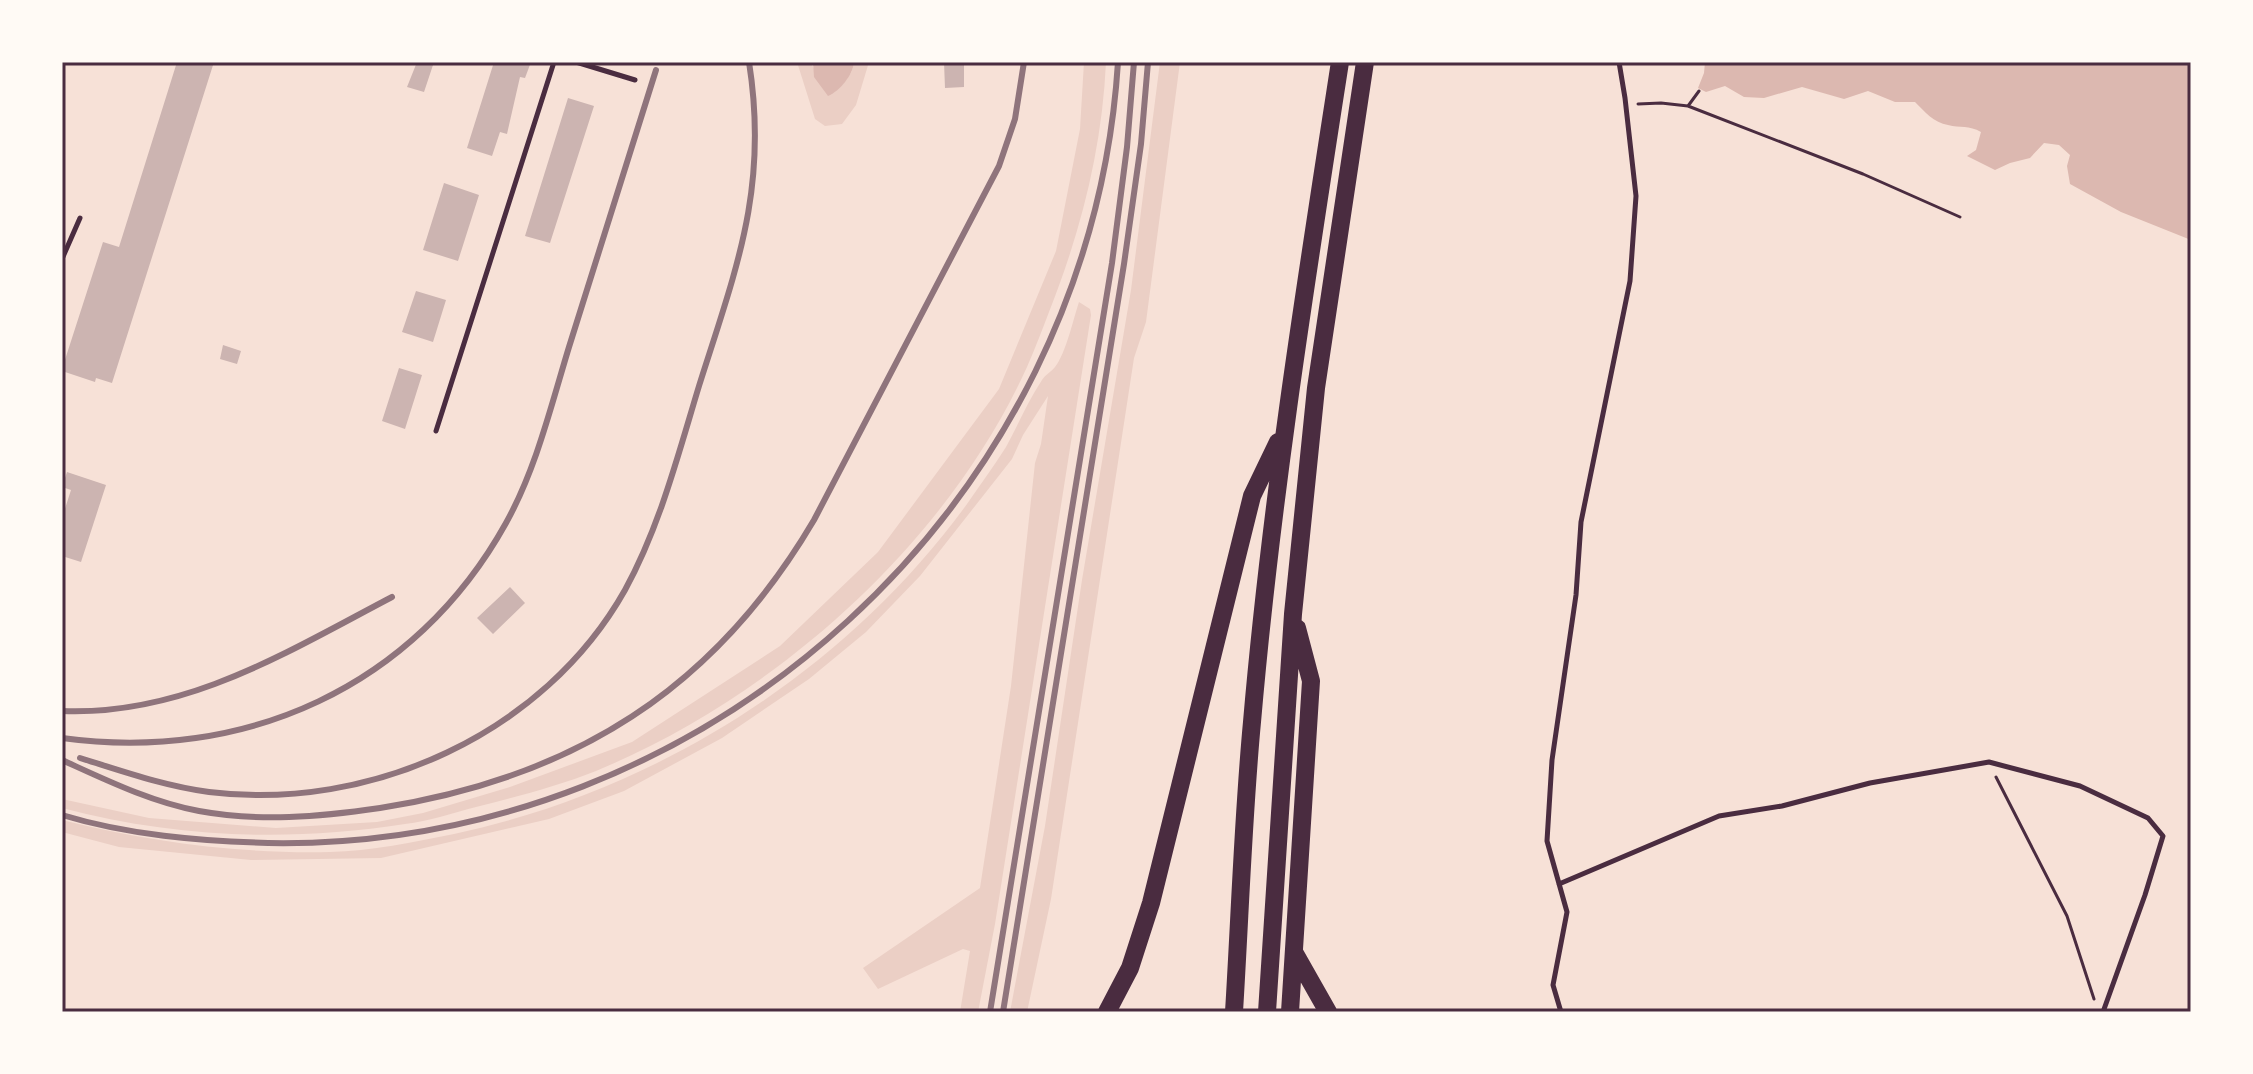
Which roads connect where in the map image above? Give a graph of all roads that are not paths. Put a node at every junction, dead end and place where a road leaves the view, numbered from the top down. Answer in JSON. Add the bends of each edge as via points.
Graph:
{"nodes":[{"id":1,"x":554,"y":62,"type":"edge"},
{"id":2,"x":576,"y":62,"type":"edge"},
{"id":3,"x":1340,"y":62,"type":"edge"},
{"id":4,"x":1365,"y":62,"type":"edge"},
{"id":5,"x":1619,"y":62,"type":"edge"},
{"id":6,"x":635,"y":80,"type":"dead end"},
{"id":7,"x":80,"y":218,"type":"dead end"},
{"id":8,"x":62,"y":259,"type":"edge"},
{"id":9,"x":1286,"y":425,"type":"junction"},
{"id":10,"x":436,"y":431,"type":"dead end"},
{"id":11,"x":1293,"y":614,"type":"junction"},
{"id":12,"x":1559,"y":884,"type":"junction"},
{"id":13,"x":1294,"y":951,"type":"junction"},
{"id":14,"x":1107,"y":1012,"type":"edge"},
{"id":15,"x":1234,"y":1012,"type":"edge"},
{"id":16,"x":1267,"y":1012,"type":"edge"},
{"id":17,"x":1290,"y":1012,"type":"edge"},
{"id":18,"x":1328,"y":1012,"type":"edge"},
{"id":19,"x":1561,"y":1012,"type":"edge"},
{"id":20,"x":2103,"y":1012,"type":"edge"}],
"edges":[{"from":1,"to":10,"type":"lane"},
{"from":2,"to":6,"type":"lane"},
{"from":3,"to":9,"type":"highway"},
{"from":4,"to":11,"type":"highway","via":[[1316,388]]},
{"from":5,"to":12,"type":"lane","via":[[1636,196],[1630,281],[1581,522],[1552,760],[1547,841]]},
{"from":7,"to":8,"type":"lane"},
{"from":9,"to":14,"type":"highway","via":[[1252,496],[1151,903],[1139,945]]},
{"from":9,"to":15,"type":"highway","via":[[1252,723]]},
{"from":11,"to":13,"type":"highway","via":[[1311,681]]},
{"from":11,"to":16,"type":"highway"},
{"from":12,"to":19,"type":"lane","via":[[1567,912],[1553,985]]},
{"from":12,"to":20,"type":"lane","via":[[1719,816],[1989,762],[2080,786],[2148,818],[2163,836]]},
{"from":13,"to":17,"type":"highway"},
{"from":13,"to":18,"type":"highway"}]}
